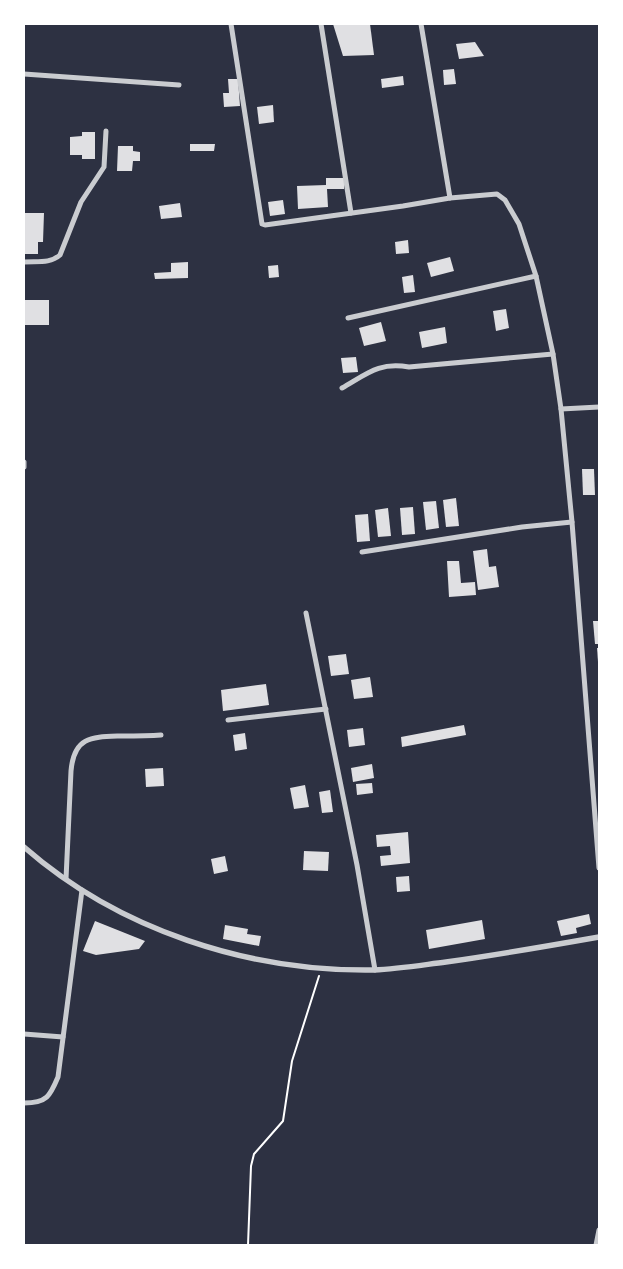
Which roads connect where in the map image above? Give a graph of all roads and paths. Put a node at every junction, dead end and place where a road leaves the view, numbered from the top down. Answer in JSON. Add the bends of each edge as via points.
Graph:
{"nodes":[{"id":1,"x":231,"y":24,"type":"edge"},
{"id":2,"x":321,"y":24,"type":"edge"},
{"id":3,"x":421,"y":24,"type":"edge"},
{"id":4,"x":24,"y":74,"type":"edge"},
{"id":5,"x":179,"y":85,"type":"dead end"},
{"id":6,"x":106,"y":131,"type":"dead end"},
{"id":7,"x":450,"y":198,"type":"junction"},
{"id":8,"x":350,"y":213,"type":"junction"},
{"id":9,"x":24,"y":262,"type":"edge"},
{"id":10,"x":536,"y":276,"type":"junction"},
{"id":11,"x":348,"y":318,"type":"dead end"},
{"id":12,"x":553,"y":354,"type":"junction"},
{"id":13,"x":342,"y":388,"type":"dead end"},
{"id":14,"x":599,"y":407,"type":"edge"},
{"id":15,"x":561,"y":409,"type":"junction"},
{"id":16,"x":24,"y":462,"type":"edge"},
{"id":17,"x":24,"y":467,"type":"edge"},
{"id":18,"x":572,"y":522,"type":"junction"},
{"id":19,"x":362,"y":552,"type":"dead end"},
{"id":20,"x":306,"y":613,"type":"dead end"},
{"id":21,"x":326,"y":709,"type":"junction"},
{"id":22,"x":228,"y":720,"type":"dead end"},
{"id":23,"x":161,"y":735,"type":"dead end"},
{"id":24,"x":24,"y":847,"type":"edge"},
{"id":25,"x":599,"y":868,"type":"edge"},
{"id":26,"x":66,"y":879,"type":"junction"},
{"id":27,"x":82,"y":890,"type":"junction"},
{"id":28,"x":599,"y":937,"type":"edge"},
{"id":29,"x":321,"y":968,"type":"junction"},
{"id":30,"x":374,"y":970,"type":"junction"},
{"id":31,"x":24,"y":1034,"type":"edge"},
{"id":32,"x":63,"y":1037,"type":"junction"},
{"id":33,"x":24,"y":1103,"type":"edge"},
{"id":34,"x":599,"y":1230,"type":"edge"},
{"id":35,"x":248,"y":1245,"type":"edge"},
{"id":36,"x":596,"y":1245,"type":"edge"}],
"edges":[{"from":1,"to":8,"type":"street","via":[[260,223],[266,225]]},
{"from":2,"to":8,"type":"street"},
{"from":3,"to":7,"type":"street"},
{"from":4,"to":5,"type":"street"},
{"from":6,"to":9,"type":"street","via":[[104,167],[81,202],[60,255],[49,261]]},
{"from":7,"to":8,"type":"street"},
{"from":7,"to":10,"type":"street","via":[[492,194],[505,200],[519,224]]},
{"from":10,"to":11,"type":"street"},
{"from":10,"to":12,"type":"street"},
{"from":12,"to":13,"type":"street","via":[[409,366],[384,365]]},
{"from":12,"to":15,"type":"street"},
{"from":14,"to":15,"type":"street"},
{"from":15,"to":18,"type":"street"},
{"from":16,"to":17,"type":"street"},
{"from":18,"to":19,"type":"street"},
{"from":18,"to":25,"type":"street"},
{"from":20,"to":21,"type":"street"},
{"from":21,"to":22,"type":"street"},
{"from":21,"to":30,"type":"street"},
{"from":23,"to":26,"type":"street","via":[[94,737],[77,749],[72,757]]},
{"from":24,"to":26,"type":"street"},
{"from":26,"to":27,"type":"street"},
{"from":27,"to":29,"type":"street","via":[[127,915],[188,942],[259,960]]},
{"from":27,"to":32,"type":"street"},
{"from":28,"to":30,"type":"street","via":[[483,957]]},
{"from":29,"to":30,"type":"street"},
{"from":29,"to":35,"type":"path","via":[[292,1061],[283,1121],[254,1154]]},
{"from":31,"to":32,"type":"street"},
{"from":32,"to":33,"type":"street","via":[[58,1077],[51,1093],[43,1101]]},
{"from":34,"to":36,"type":"street"}]}
